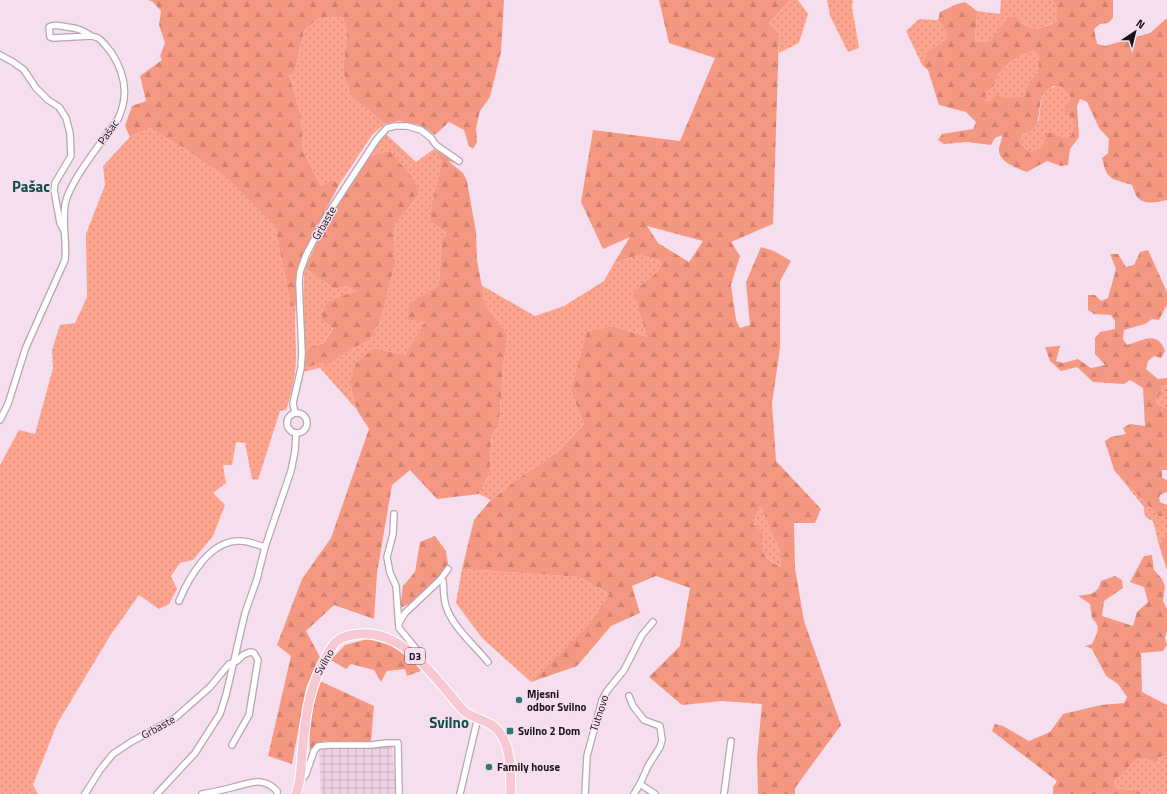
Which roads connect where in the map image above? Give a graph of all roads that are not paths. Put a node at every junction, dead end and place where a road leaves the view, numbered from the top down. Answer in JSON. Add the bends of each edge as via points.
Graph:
{"nodes":[{"id":1,"x":91,"y":36,"type":"junction"},
{"id":2,"x":0,"y":56,"type":"edge"},
{"id":3,"x":459,"y":161,"type":"dead end"},
{"id":4,"x":64,"y":233,"type":"junction"},
{"id":5,"x":295,"y":413,"type":"junction"},
{"id":6,"x":0,"y":420,"type":"edge"},
{"id":7,"x":296,"y":434,"type":"junction"},
{"id":8,"x":394,"y":514,"type":"dead end"},
{"id":9,"x":264,"y":548,"type":"junction"},
{"id":10,"x":448,"y":569,"type":"dead end"},
{"id":11,"x":440,"y":580,"type":"junction"},
{"id":12,"x":179,"y":601,"type":"dead end"},
{"id":13,"x":653,"y":622,"type":"dead end"},
{"id":14,"x":399,"y":623,"type":"junction"},
{"id":15,"x":233,"y":662,"type":"junction"},
{"id":16,"x":422,"y":662,"type":"junction"},
{"id":17,"x":488,"y":662,"type":"dead end"},
{"id":18,"x":629,"y":696,"type":"dead end"},
{"id":19,"x":478,"y":718,"type":"junction"},
{"id":20,"x":731,"y":741,"type":"dead end"},
{"id":21,"x":232,"y":744,"type":"dead end"},
{"id":22,"x":300,"y":777,"type":"junction"},
{"id":23,"x":640,"y":784,"type":"junction"},
{"id":24,"x":297,"y":793,"type":"edge"},
{"id":25,"x":85,"y":794,"type":"edge"},
{"id":26,"x":158,"y":794,"type":"edge"},
{"id":27,"x":202,"y":794,"type":"edge"},
{"id":28,"x":277,"y":794,"type":"edge"},
{"id":29,"x":399,"y":794,"type":"edge"},
{"id":30,"x":460,"y":794,"type":"edge"},
{"id":31,"x":512,"y":794,"type":"edge"},
{"id":32,"x":585,"y":794,"type":"edge"},
{"id":33,"x":634,"y":794,"type":"edge"},
{"id":34,"x":655,"y":794,"type":"edge"},
{"id":35,"x":724,"y":794,"type":"edge"}],
"edges":[{"from":1,"to":1,"type":"street","name":"Pašac","via":[[53,38],[50,37],[49,27],[77,28]]},
{"from":1,"to":4,"type":"street","name":"Pašac","via":[[99,39],[107,47],[122,73],[123,109],[72,186],[65,203]]},
{"from":2,"to":4,"type":"street","name":"Pašac","via":[[24,70],[36,88],[59,107],[66,118],[70,133],[71,156],[55,183],[54,190]]},
{"from":3,"to":5,"type":"street","name":"Grbaste","via":[[436,145],[421,130],[395,126],[387,128],[377,139],[349,180],[326,217],[300,272],[302,353],[293,403]]},
{"from":4,"to":6,"type":"street","name":"Pašac","via":[[67,246],[65,260],[26,347],[8,404]]},
{"from":5,"to":7,"type":"street","name":"Grbaste","via":[[288,419],[287,426]]},
{"from":5,"to":7,"type":"street","via":[[305,416],[307,423],[303,432]]},
{"from":7,"to":9,"type":"street","name":"Grbaste","via":[[291,471]]},
{"from":8,"to":14,"type":"street","name":"Svilno","via":[[393,534],[387,556],[390,573],[396,586]]},
{"from":9,"to":12,"type":"street","via":[[241,541],[229,542],[216,548],[193,573]]},
{"from":9,"to":15,"type":"street","name":"Grbaste"},
{"from":10,"to":11,"type":"street"},
{"from":11,"to":14,"type":"street","via":[[405,613]]},
{"from":11,"to":17,"type":"street","via":[[443,581],[444,600],[452,619]]},
{"from":13,"to":32,"type":"street","name":"Tutnovo","via":[[642,635],[624,670],[602,700],[587,756]]},
{"from":14,"to":16,"type":"street","name":"Svilno","via":[[399,628],[422,656]]},
{"from":15,"to":21,"type":"street","name":"Grbaste","via":[[250,652],[254,653],[258,660],[249,715]]},
{"from":15,"to":25,"type":"street","name":"Grbaste","via":[[210,687],[175,718],[113,754]]},
{"from":15,"to":26,"type":"street","name":"Grbaste","via":[[220,714],[195,753]]},
{"from":16,"to":19,"type":"main road","name":"Svilno","number":"D3","via":[[460,706]]},
{"from":16,"to":22,"type":"main road","name":"Svilno","number":"D3","via":[[402,646],[375,635],[350,635],[335,643],[311,690],[306,710]]},
{"from":18,"to":23,"type":"street","via":[[638,714],[644,720],[660,726],[661,731],[660,747]]},
{"from":19,"to":30,"type":"street"},
{"from":19,"to":31,"type":"main road","name":"Svilno","number":"D3","via":[[496,728],[508,748]]},
{"from":20,"to":35,"type":"street"},
{"from":22,"to":24,"type":"main road","name":"Svilno","number":"D3"},
{"from":22,"to":29,"type":"street","name":"Svilno","via":[[306,774],[318,746],[398,743]]},
{"from":23,"to":33,"type":"street"},
{"from":23,"to":34,"type":"street"},
{"from":27,"to":28,"type":"street","via":[[253,781],[271,785]]}]}
